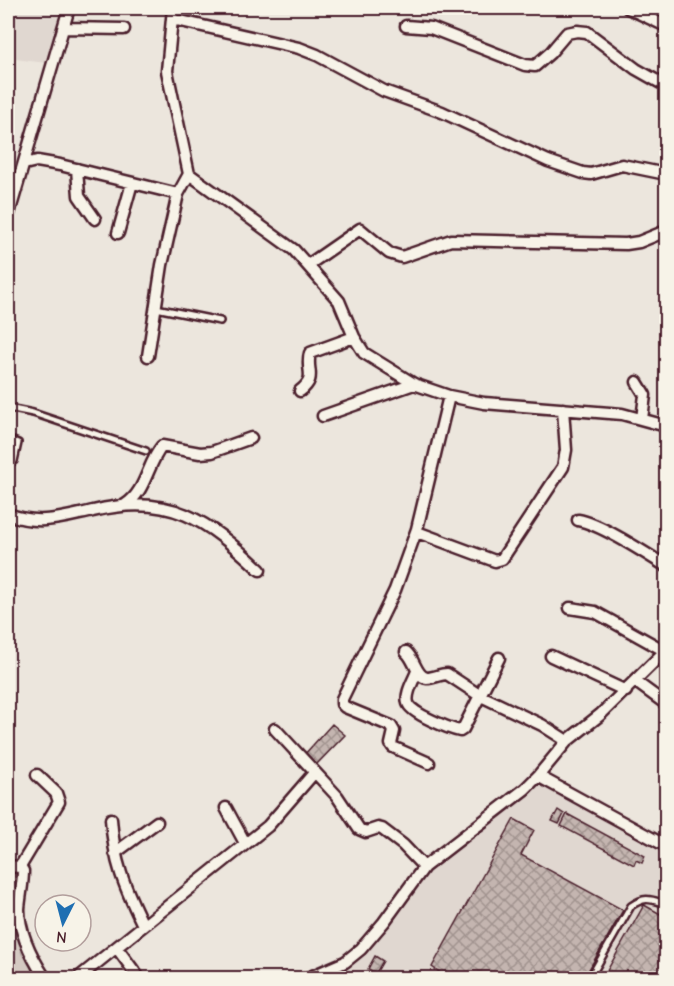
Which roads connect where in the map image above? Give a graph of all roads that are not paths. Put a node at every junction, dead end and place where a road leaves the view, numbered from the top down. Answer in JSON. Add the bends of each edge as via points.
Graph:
{"nodes":[{"id":1,"x":69,"y":8,"type":"edge"},
{"id":2,"x":173,"y":8,"type":"edge"},
{"id":3,"x":628,"y":8,"type":"edge"},
{"id":4,"x":172,"y":19,"type":"junction"},
{"id":5,"x":406,"y":26,"type":"dead end"},
{"id":6,"x":666,"y":26,"type":"edge"},
{"id":7,"x":64,"y":28,"type":"junction"},
{"id":8,"x":123,"y":29,"type":"dead end"},
{"id":9,"x":666,"y":86,"type":"edge"},
{"id":10,"x":24,"y":164,"type":"junction"},
{"id":11,"x":76,"y":169,"type":"junction"},
{"id":12,"x":189,"y":174,"type":"junction"},
{"id":13,"x":666,"y":174,"type":"edge"},
{"id":14,"x":132,"y":183,"type":"junction"},
{"id":15,"x":178,"y":194,"type":"junction"},
{"id":16,"x":8,"y":217,"type":"edge"},
{"id":17,"x":95,"y":219,"type":"dead end"},
{"id":18,"x":666,"y":231,"type":"edge"},
{"id":19,"x":118,"y":233,"type":"dead end"},
{"id":20,"x":308,"y":265,"type":"junction"},
{"id":21,"x":156,"y":308,"type":"junction"},
{"id":22,"x":220,"y":321,"type":"dead end"},
{"id":23,"x":354,"y":337,"type":"junction"},
{"id":24,"x":148,"y":356,"type":"dead end"},
{"id":25,"x":637,"y":382,"type":"dead end"},
{"id":26,"x":414,"y":384,"type":"junction"},
{"id":27,"x":300,"y":390,"type":"dead end"},
{"id":28,"x":449,"y":396,"type":"junction"},
{"id":29,"x":8,"y":408,"type":"edge"},
{"id":30,"x":563,"y":408,"type":"junction"},
{"id":31,"x":323,"y":416,"type":"dead end"},
{"id":32,"x":642,"y":419,"type":"junction"},
{"id":33,"x":666,"y":426,"type":"edge"},
{"id":34,"x":251,"y":438,"type":"dead end"},
{"id":35,"x":8,"y":439,"type":"edge"},
{"id":36,"x":146,"y":451,"type":"dead end"},
{"id":37,"x":8,"y":463,"type":"edge"},
{"id":38,"x":124,"y":505,"type":"junction"},
{"id":39,"x":8,"y":514,"type":"edge"},
{"id":40,"x":578,"y":520,"type":"dead end"},
{"id":41,"x":417,"y":532,"type":"junction"},
{"id":42,"x":666,"y":566,"type":"edge"},
{"id":43,"x":260,"y":570,"type":"dead end"},
{"id":44,"x":570,"y":608,"type":"dead end"},
{"id":45,"x":666,"y":650,"type":"edge"},
{"id":46,"x":406,"y":652,"type":"dead end"},
{"id":47,"x":551,"y":656,"type":"dead end"},
{"id":48,"x":499,"y":658,"type":"dead end"},
{"id":49,"x":417,"y":672,"type":"junction"},
{"id":50,"x":636,"y":682,"type":"junction"},
{"id":51,"x":626,"y":691,"type":"junction"},
{"id":52,"x":479,"y":695,"type":"junction"},
{"id":53,"x":666,"y":704,"type":"edge"},
{"id":54,"x":275,"y":729,"type":"dead end"},
{"id":55,"x":567,"y":741,"type":"junction"},
{"id":56,"x":429,"y":763,"type":"dead end"},
{"id":57,"x":314,"y":773,"type":"junction"},
{"id":58,"x":37,"y":775,"type":"dead end"},
{"id":59,"x":538,"y":776,"type":"junction"},
{"id":60,"x":226,"y":808,"type":"dead end"},
{"id":61,"x":111,"y":819,"type":"dead end"},
{"id":62,"x":157,"y":822,"type":"dead end"},
{"id":63,"x":245,"y":843,"type":"junction"},
{"id":64,"x":666,"y":846,"type":"edge"},
{"id":65,"x":115,"y":853,"type":"junction"},
{"id":66,"x":8,"y":866,"type":"edge"},
{"id":67,"x":20,"y":867,"type":"junction"},
{"id":68,"x":424,"y":867,"type":"junction"},
{"id":69,"x":666,"y":904,"type":"edge"},
{"id":70,"x":143,"y":925,"type":"junction"},
{"id":71,"x":117,"y":948,"type":"junction"},
{"id":72,"x":45,"y":978,"type":"edge"},
{"id":73,"x":78,"y":978,"type":"edge"},
{"id":74,"x":139,"y":978,"type":"edge"},
{"id":75,"x":308,"y":978,"type":"edge"},
{"id":76,"x":590,"y":978,"type":"edge"}],
"edges":[{"from":1,"to":7,"type":"street"},
{"from":2,"to":4,"type":"street"},
{"from":3,"to":6,"type":"street"},
{"from":4,"to":12,"type":"street","via":[[167,71]]},
{"from":4,"to":13,"type":"street","via":[[299,48],[384,91],[583,173],[622,165]]},
{"from":5,"to":9,"type":"street","via":[[431,28],[535,66],[567,33],[587,32]]},
{"from":7,"to":8,"type":"street"},
{"from":7,"to":10,"type":"street"},
{"from":10,"to":11,"type":"street","via":[[43,162]]},
{"from":10,"to":16,"type":"street"},
{"from":11,"to":14,"type":"street"},
{"from":11,"to":17,"type":"street","via":[[79,196]]},
{"from":12,"to":15,"type":"street"},
{"from":12,"to":20,"type":"street","via":[[279,239]]},
{"from":14,"to":15,"type":"street"},
{"from":14,"to":19,"type":"street"},
{"from":15,"to":21,"type":"street"},
{"from":18,"to":20,"type":"street","via":[[626,244],[451,240],[402,257],[389,253],[360,229]]},
{"from":20,"to":23,"type":"street","via":[[339,301]]},
{"from":21,"to":22,"type":"lane"},
{"from":21,"to":24,"type":"street"},
{"from":23,"to":26,"type":"street","via":[[364,353]]},
{"from":23,"to":27,"type":"street","via":[[310,353],[310,381]]},
{"from":25,"to":32,"type":"street","via":[[645,395]]},
{"from":26,"to":28,"type":"street"},
{"from":26,"to":31,"type":"street"},
{"from":28,"to":30,"type":"street","via":[[484,403]]},
{"from":28,"to":41,"type":"street"},
{"from":29,"to":36,"type":"lane"},
{"from":30,"to":32,"type":"street"},
{"from":30,"to":41,"type":"street","via":[[567,450],[563,467],[502,559],[495,561]]},
{"from":32,"to":33,"type":"street"},
{"from":34,"to":38,"type":"street","via":[[212,452],[162,446],[140,489]]},
{"from":35,"to":37,"type":"lane","via":[[19,446],[14,461]]},
{"from":38,"to":39,"type":"street","via":[[40,522]]},
{"from":38,"to":43,"type":"street","via":[[165,508],[189,515],[221,535]]},
{"from":40,"to":42,"type":"street"},
{"from":41,"to":56,"type":"street","via":[[395,590],[342,704],[391,726],[393,747]]},
{"from":44,"to":45,"type":"street","via":[[595,612]]},
{"from":45,"to":50,"type":"street"},
{"from":46,"to":49,"type":"street","via":[[415,661]]},
{"from":47,"to":51,"type":"street"},
{"from":48,"to":52,"type":"street"},
{"from":49,"to":52,"type":"street","via":[[426,678],[447,674]]},
{"from":49,"to":52,"type":"street","via":[[408,693],[408,705],[458,731],[463,729]]},
{"from":50,"to":51,"type":"street"},
{"from":50,"to":53,"type":"street"},
{"from":51,"to":55,"type":"street"},
{"from":52,"to":55,"type":"street"},
{"from":54,"to":57,"type":"street"},
{"from":55,"to":59,"type":"street"},
{"from":57,"to":63,"type":"street","via":[[267,826]]},
{"from":57,"to":68,"type":"street","via":[[337,796],[359,829],[382,829]]},
{"from":58,"to":67,"type":"street","via":[[56,793],[59,802]]},
{"from":59,"to":64,"type":"street"},
{"from":59,"to":68,"type":"street"},
{"from":60,"to":63,"type":"street"},
{"from":61,"to":65,"type":"street"},
{"from":62,"to":65,"type":"street"},
{"from":63,"to":70,"type":"street"},
{"from":65,"to":70,"type":"street","via":[[123,884]]},
{"from":66,"to":67,"type":"street"},
{"from":67,"to":72,"type":"street","via":[[21,930]]},
{"from":68,"to":75,"type":"street","via":[[361,949],[345,962]]},
{"from":69,"to":76,"type":"lane","via":[[640,899],[631,906]]},
{"from":70,"to":71,"type":"street"},
{"from":71,"to":73,"type":"street"},
{"from":71,"to":74,"type":"street"}]}
